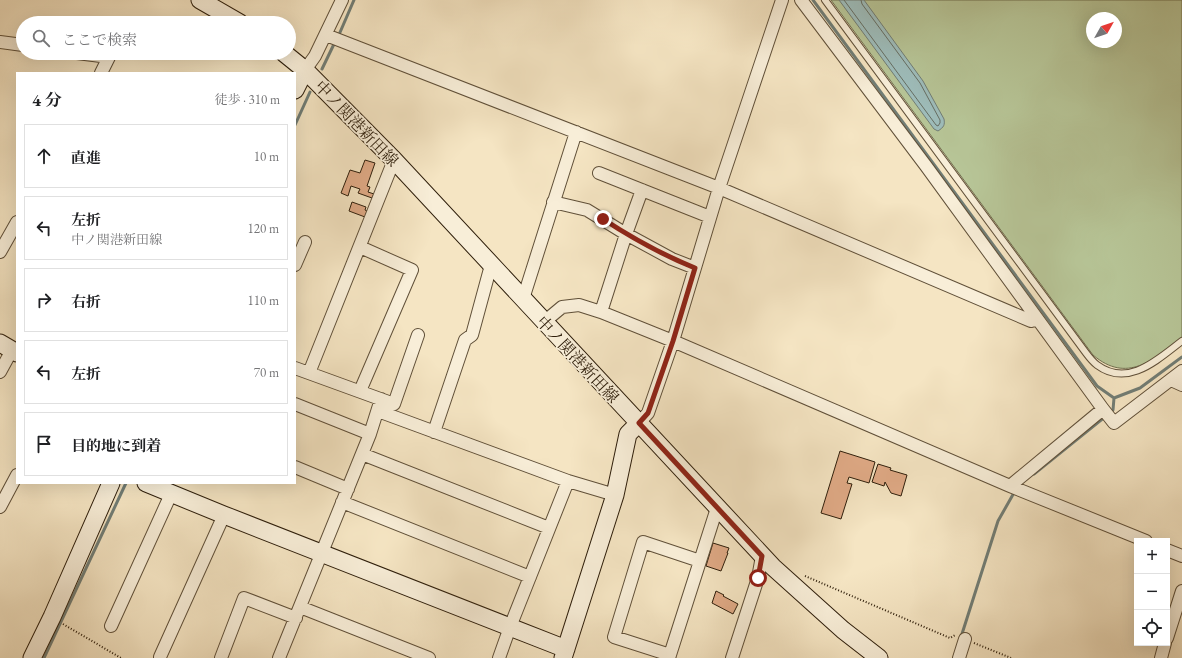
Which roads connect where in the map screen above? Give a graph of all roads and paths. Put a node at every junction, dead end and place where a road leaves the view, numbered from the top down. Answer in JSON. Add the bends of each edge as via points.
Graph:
{"nodes":[{"id":1,"x":200,"y":0,"type":"edge"},
{"id":2,"x":342,"y":0,"type":"edge"},
{"id":3,"x":782,"y":0,"type":"edge"},
{"id":4,"x":801,"y":0,"type":"edge"},
{"id":5,"x":825,"y":0,"type":"edge"},
{"id":6,"x":228,"y":16,"type":"edge"},
{"id":7,"x":326,"y":35,"type":"junction"},
{"id":8,"x":0,"y":42,"type":"edge"},
{"id":9,"x":16,"y":45,"type":"edge"},
{"id":10,"x":108,"y":60,"type":"edge"},
{"id":11,"x":293,"y":60,"type":"edge"},
{"id":12,"x":305,"y":70,"type":"junction"},
{"id":13,"x":101,"y":72,"type":"edge"},
{"id":14,"x":296,"y":88,"type":"edge"},
{"id":15,"x":576,"y":132,"type":"junction"},
{"id":16,"x":394,"y":160,"type":"junction"},
{"id":17,"x":599,"y":173,"type":"dead end"},
{"id":18,"x":719,"y":188,"type":"junction"},
{"id":19,"x":642,"y":190,"type":"junction"},
{"id":20,"x":553,"y":202,"type":"junction"},
{"id":21,"x":710,"y":217,"type":"junction"},
{"id":22,"x":16,"y":224,"type":"edge"},
{"id":23,"x":626,"y":234,"type":"junction"},
{"id":24,"x":305,"y":242,"type":"dead end"},
{"id":25,"x":360,"y":247,"type":"junction"},
{"id":26,"x":0,"y":252,"type":"edge"},
{"id":27,"x":296,"y":263,"type":"edge"},
{"id":28,"x":491,"y":265,"type":"junction"},
{"id":29,"x":695,"y":268,"type":"junction"},
{"id":30,"x":523,"y":299,"type":"junction"},
{"id":31,"x":601,"y":312,"type":"junction"},
{"id":32,"x":1037,"y":319,"type":"junction"},
{"id":33,"x":544,"y":322,"type":"junction"},
{"id":34,"x":418,"y":335,"type":"dead end"},
{"id":35,"x":673,"y":341,"type":"junction"},
{"id":36,"x":1182,"y":341,"type":"edge"},
{"id":37,"x":10,"y":349,"type":"edge"},
{"id":38,"x":296,"y":368,"type":"edge"},
{"id":39,"x":1182,"y":371,"type":"edge"},
{"id":40,"x":0,"y":372,"type":"edge"},
{"id":41,"x":309,"y":373,"type":"junction"},
{"id":42,"x":1171,"y":380,"type":"junction"},
{"id":43,"x":1182,"y":385,"type":"edge"},
{"id":44,"x":360,"y":391,"type":"junction"},
{"id":45,"x":296,"y":404,"type":"edge"},
{"id":46,"x":379,"y":405,"type":"junction"},
{"id":47,"x":1102,"y":409,"type":"junction"},
{"id":48,"x":639,"y":423,"type":"junction"},
{"id":49,"x":434,"y":432,"type":"junction"},
{"id":50,"x":370,"y":434,"type":"junction"},
{"id":51,"x":362,"y":454,"type":"junction"},
{"id":52,"x":296,"y":467,"type":"edge"},
{"id":53,"x":16,"y":477,"type":"edge"},
{"id":54,"x":568,"y":481,"type":"junction"},
{"id":55,"x":111,"y":484,"type":"edge"},
{"id":56,"x":1010,"y":486,"type":"junction"},
{"id":57,"x":160,"y":487,"type":"edge"},
{"id":58,"x":348,"y":489,"type":"junction"},
{"id":59,"x":615,"y":496,"type":"junction"},
{"id":60,"x":342,"y":502,"type":"junction"},
{"id":61,"x":0,"y":507,"type":"edge"},
{"id":62,"x":717,"y":508,"type":"junction"},
{"id":63,"x":224,"y":515,"type":"junction"},
{"id":64,"x":549,"y":528,"type":"junction"},
{"id":65,"x":1139,"y":538,"type":"edge"},
{"id":66,"x":1170,"y":551,"type":"edge"},
{"id":67,"x":321,"y":553,"type":"junction"},
{"id":68,"x":762,"y":556,"type":"junction"},
{"id":69,"x":1182,"y":556,"type":"edge"},
{"id":70,"x":700,"y":561,"type":"junction"},
{"id":71,"x":802,"y":576,"type":"dead end"},
{"id":72,"x":530,"y":577,"type":"junction"},
{"id":73,"x":1182,"y":591,"type":"edge"},
{"id":74,"x":298,"y":612,"type":"junction"},
{"id":75,"x":52,"y":617,"type":"junction"},
{"id":76,"x":112,"y":626,"type":"dead end"},
{"id":77,"x":510,"y":627,"type":"junction"},
{"id":78,"x":1170,"y":629,"type":"edge"},
{"id":79,"x":965,"y":639,"type":"junction"},
{"id":80,"x":1165,"y":646,"type":"edge"},
{"id":81,"x":564,"y":653,"type":"edge"},
{"id":82,"x":160,"y":657,"type":"dead end"},
{"id":83,"x":669,"y":657,"type":"edge"},
{"id":84,"x":32,"y":658,"type":"edge"},
{"id":85,"x":121,"y":658,"type":"edge"},
{"id":86,"x":222,"y":658,"type":"edge"},
{"id":87,"x":279,"y":658,"type":"edge"},
{"id":88,"x":429,"y":658,"type":"edge"},
{"id":89,"x":500,"y":658,"type":"edge"},
{"id":90,"x":732,"y":658,"type":"edge"},
{"id":91,"x":880,"y":658,"type":"edge"},
{"id":92,"x":959,"y":658,"type":"edge"},
{"id":93,"x":1011,"y":658,"type":"edge"},
{"id":94,"x":1161,"y":658,"type":"edge"}],
"edges":[{"from":1,"to":6,"type":"main road"},
{"from":2,"to":7,"type":"street"},
{"from":3,"to":18,"type":"street"},
{"from":4,"to":32,"type":"street"},
{"from":5,"to":36,"type":"lane","via":[[1096,364],[1107,371],[1125,374],[1142,370]]},
{"from":7,"to":12,"type":"street"},
{"from":7,"to":15,"type":"street"},
{"from":8,"to":9,"type":"street"},
{"from":10,"to":13,"type":"street"},
{"from":11,"to":12,"type":"main road","name":"中ノ関港新田線"},
{"from":12,"to":14,"type":"main road"},
{"from":12,"to":16,"type":"main road","name":"中ノ関港新田線"},
{"from":15,"to":18,"type":"street"},
{"from":15,"to":20,"type":"street"},
{"from":16,"to":25,"type":"street"},
{"from":16,"to":28,"type":"main road","name":"中ノ関港新田線"},
{"from":17,"to":19,"type":"street"},
{"from":18,"to":21,"type":"street"},
{"from":18,"to":32,"type":"street","via":[[1031,321]]},
{"from":19,"to":21,"type":"street"},
{"from":19,"to":23,"type":"street"},
{"from":20,"to":23,"type":"street","via":[[587,210]]},
{"from":20,"to":30,"type":"street"},
{"from":21,"to":29,"type":"street"},
{"from":22,"to":26,"type":"street"},
{"from":23,"to":29,"type":"street","via":[[672,259]]},
{"from":23,"to":31,"type":"street"},
{"from":24,"to":27,"type":"street"},
{"from":25,"to":41,"type":"street"},
{"from":25,"to":44,"type":"street","via":[[412,270]]},
{"from":28,"to":30,"type":"main road","name":"中ノ関港新田線"},
{"from":28,"to":49,"type":"street","via":[[472,335],[465,340]]},
{"from":29,"to":35,"type":"street"},
{"from":30,"to":33,"type":"main road","name":"中ノ関港新田線"},
{"from":31,"to":33,"type":"street","via":[[579,305],[562,307]]},
{"from":31,"to":35,"type":"street"},
{"from":32,"to":47,"type":"street"},
{"from":33,"to":48,"type":"main road","name":"中ノ関港新田線"},
{"from":34,"to":46,"type":"street","via":[[394,404]]},
{"from":35,"to":48,"type":"street","via":[[648,413]]},
{"from":35,"to":56,"type":"street"},
{"from":37,"to":40,"type":"street"},
{"from":38,"to":41,"type":"street"},
{"from":39,"to":42,"type":"street"},
{"from":41,"to":44,"type":"street"},
{"from":42,"to":43,"type":"street"},
{"from":42,"to":47,"type":"street","via":[[1114,423]]},
{"from":44,"to":46,"type":"street"},
{"from":45,"to":50,"type":"street"},
{"from":46,"to":49,"type":"street"},
{"from":46,"to":50,"type":"street"},
{"from":47,"to":56,"type":"street"},
{"from":48,"to":59,"type":"main road","via":[[628,434]]},
{"from":48,"to":62,"type":"main road","name":"中ノ関港新田線"},
{"from":49,"to":54,"type":"street"},
{"from":50,"to":51,"type":"street"},
{"from":51,"to":58,"type":"street"},
{"from":51,"to":64,"type":"street"},
{"from":52,"to":58,"type":"street"},
{"from":53,"to":61,"type":"street"},
{"from":54,"to":59,"type":"street"},
{"from":54,"to":64,"type":"street"},
{"from":55,"to":75,"type":"main road"},
{"from":56,"to":65,"type":"street"},
{"from":57,"to":63,"type":"main road"},
{"from":57,"to":76,"type":"street"},
{"from":58,"to":60,"type":"street"},
{"from":59,"to":81,"type":"main road"},
{"from":60,"to":67,"type":"street"},
{"from":60,"to":72,"type":"street"},
{"from":62,"to":68,"type":"main road","name":"中ノ関港新田線"},
{"from":62,"to":70,"type":"street"},
{"from":63,"to":67,"type":"main road"},
{"from":63,"to":82,"type":"street"},
{"from":64,"to":72,"type":"street"},
{"from":66,"to":69,"type":"street"},
{"from":67,"to":74,"type":"street"},
{"from":67,"to":77,"type":"main road"},
{"from":68,"to":90,"type":"street","via":[[758,578]]},
{"from":68,"to":91,"type":"main road","name":"中ノ関港新田線","via":[[843,630]]},
{"from":70,"to":83,"type":"street"},
{"from":70,"to":83,"type":"street","via":[[643,542],[614,637]]},
{"from":71,"to":79,"type":"path","via":[[950,638],[955,635]]},
{"from":72,"to":77,"type":"street"},
{"from":73,"to":78,"type":"street"},
{"from":74,"to":86,"type":"street","via":[[244,598]]},
{"from":74,"to":87,"type":"street"},
{"from":74,"to":88,"type":"street"},
{"from":75,"to":84,"type":"main road"},
{"from":75,"to":85,"type":"path"},
{"from":77,"to":81,"type":"main road"},
{"from":77,"to":89,"type":"street"},
{"from":79,"to":92,"type":"street"},
{"from":79,"to":93,"type":"path"},
{"from":80,"to":94,"type":"street"}]}
